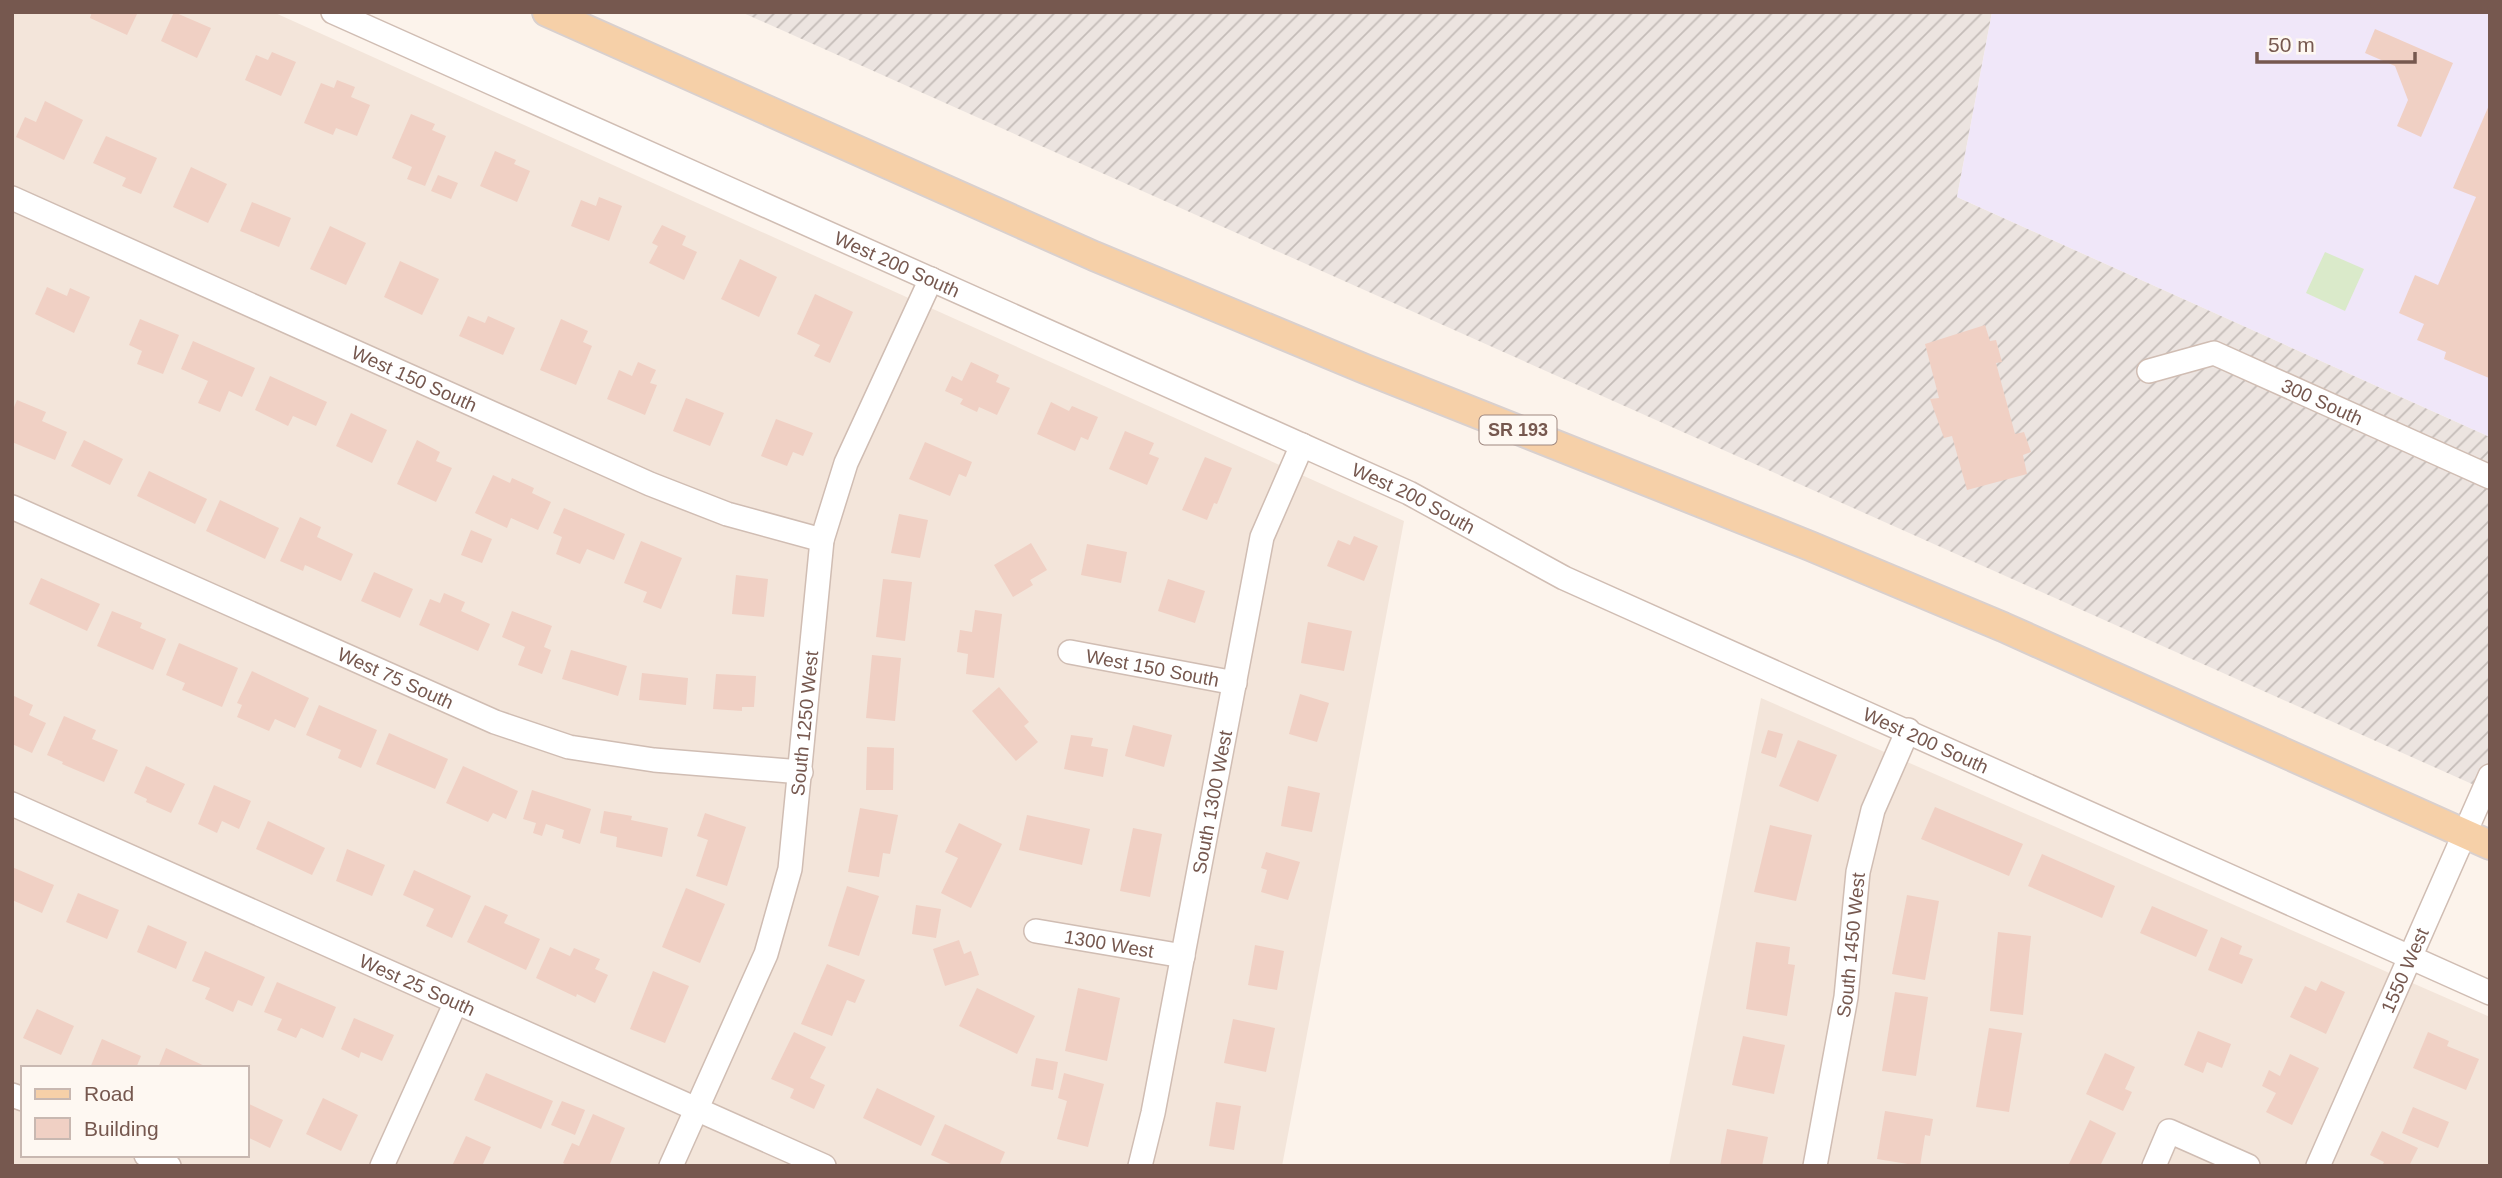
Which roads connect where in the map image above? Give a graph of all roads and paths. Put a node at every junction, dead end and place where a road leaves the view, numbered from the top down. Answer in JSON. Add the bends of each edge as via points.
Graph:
{"nodes":[{"id":1,"x":333,"y":12,"type":"edge"},
{"id":2,"x":547,"y":12,"type":"edge"},
{"id":3,"x":12,"y":198,"type":"edge"},
{"id":4,"x":931,"y":279,"type":"junction"},
{"id":5,"x":2149,"y":371,"type":"dead end"},
{"id":6,"x":1302,"y":445,"type":"junction"},
{"id":7,"x":2490,"y":477,"type":"edge"},
{"id":8,"x":12,"y":507,"type":"edge"},
{"id":9,"x":822,"y":540,"type":"junction"},
{"id":10,"x":1070,"y":652,"type":"dead end"},
{"id":11,"x":1235,"y":683,"type":"junction"},
{"id":12,"x":1908,"y":730,"type":"junction"},
{"id":13,"x":801,"y":772,"type":"junction"},
{"id":14,"x":2490,"y":776,"type":"edge"},
{"id":15,"x":12,"y":804,"type":"edge"},
{"id":16,"x":2463,"y":833,"type":"junction"},
{"id":17,"x":2490,"y":845,"type":"edge"},
{"id":18,"x":1036,"y":931,"type":"dead end"},
{"id":19,"x":1182,"y":956,"type":"junction"},
{"id":20,"x":2409,"y":957,"type":"junction"},
{"id":21,"x":2490,"y":993,"type":"edge"},
{"id":22,"x":456,"y":1002,"type":"junction"},
{"id":23,"x":696,"y":1109,"type":"junction"},
{"id":24,"x":150,"y":1157,"type":"edge"},
{"id":25,"x":169,"y":1166,"type":"edge"},
{"id":26,"x":382,"y":1166,"type":"edge"},
{"id":27,"x":670,"y":1166,"type":"edge"},
{"id":28,"x":824,"y":1166,"type":"edge"},
{"id":29,"x":1140,"y":1166,"type":"edge"},
{"id":30,"x":1815,"y":1166,"type":"edge"},
{"id":31,"x":2154,"y":1166,"type":"edge"},
{"id":32,"x":2248,"y":1166,"type":"edge"},
{"id":33,"x":2318,"y":1166,"type":"edge"}],
"edges":[{"from":1,"to":4,"type":"street","name":"West 200 South"},
{"from":2,"to":16,"type":"main road","number":"SR 193","via":[[1094,256],[2003,627]]},
{"from":3,"to":9,"type":"street","name":"West 150 South","via":[[650,484],[727,514]]},
{"from":4,"to":6,"type":"street","name":"West 200 South"},
{"from":4,"to":9,"type":"street","name":"South 1250 West","via":[[846,463]]},
{"from":5,"to":7,"type":"street","name":"300 South","via":[[2214,353]]},
{"from":6,"to":11,"type":"street","name":"South 1300 West","via":[[1262,537]]},
{"from":6,"to":12,"type":"street","name":"West 200 South","via":[[1409,493],[1564,578]]},
{"from":8,"to":13,"type":"street","name":"West 75 South","via":[[495,722],[569,747],[654,760]]},
{"from":9,"to":13,"type":"street","name":"South 1250 West"},
{"from":10,"to":11,"type":"street","name":"West 150 South"},
{"from":11,"to":19,"type":"street","name":"South 1300 West"},
{"from":12,"to":20,"type":"street","name":"West 200 South"},
{"from":12,"to":30,"type":"street","name":"South 1450 West","via":[[1873,810],[1858,872],[1846,997]]},
{"from":13,"to":23,"type":"street","name":"South 1250 West","via":[[790,869],[766,954]]},
{"from":14,"to":16,"type":"street","name":"1550 West"},
{"from":15,"to":22,"type":"street","name":"West 25 South"},
{"from":16,"to":17,"type":"main road","number":"SR 193"},
{"from":16,"to":20,"type":"street","name":"1550 West"},
{"from":18,"to":19,"type":"street","name":"1300 West"},
{"from":19,"to":29,"type":"street","name":"South 1300 West"},
{"from":20,"to":21,"type":"street","name":"West 200 South"},
{"from":20,"to":33,"type":"street","name":"1550 West"},
{"from":22,"to":23,"type":"street","name":"West 25 South"},
{"from":22,"to":26,"type":"street"},
{"from":23,"to":27,"type":"street","name":"South 1250 West"},
{"from":23,"to":28,"type":"street","name":"West 25 South"},
{"from":24,"to":25,"type":"street"},
{"from":31,"to":32,"type":"street","via":[[2169,1131]]}]}
